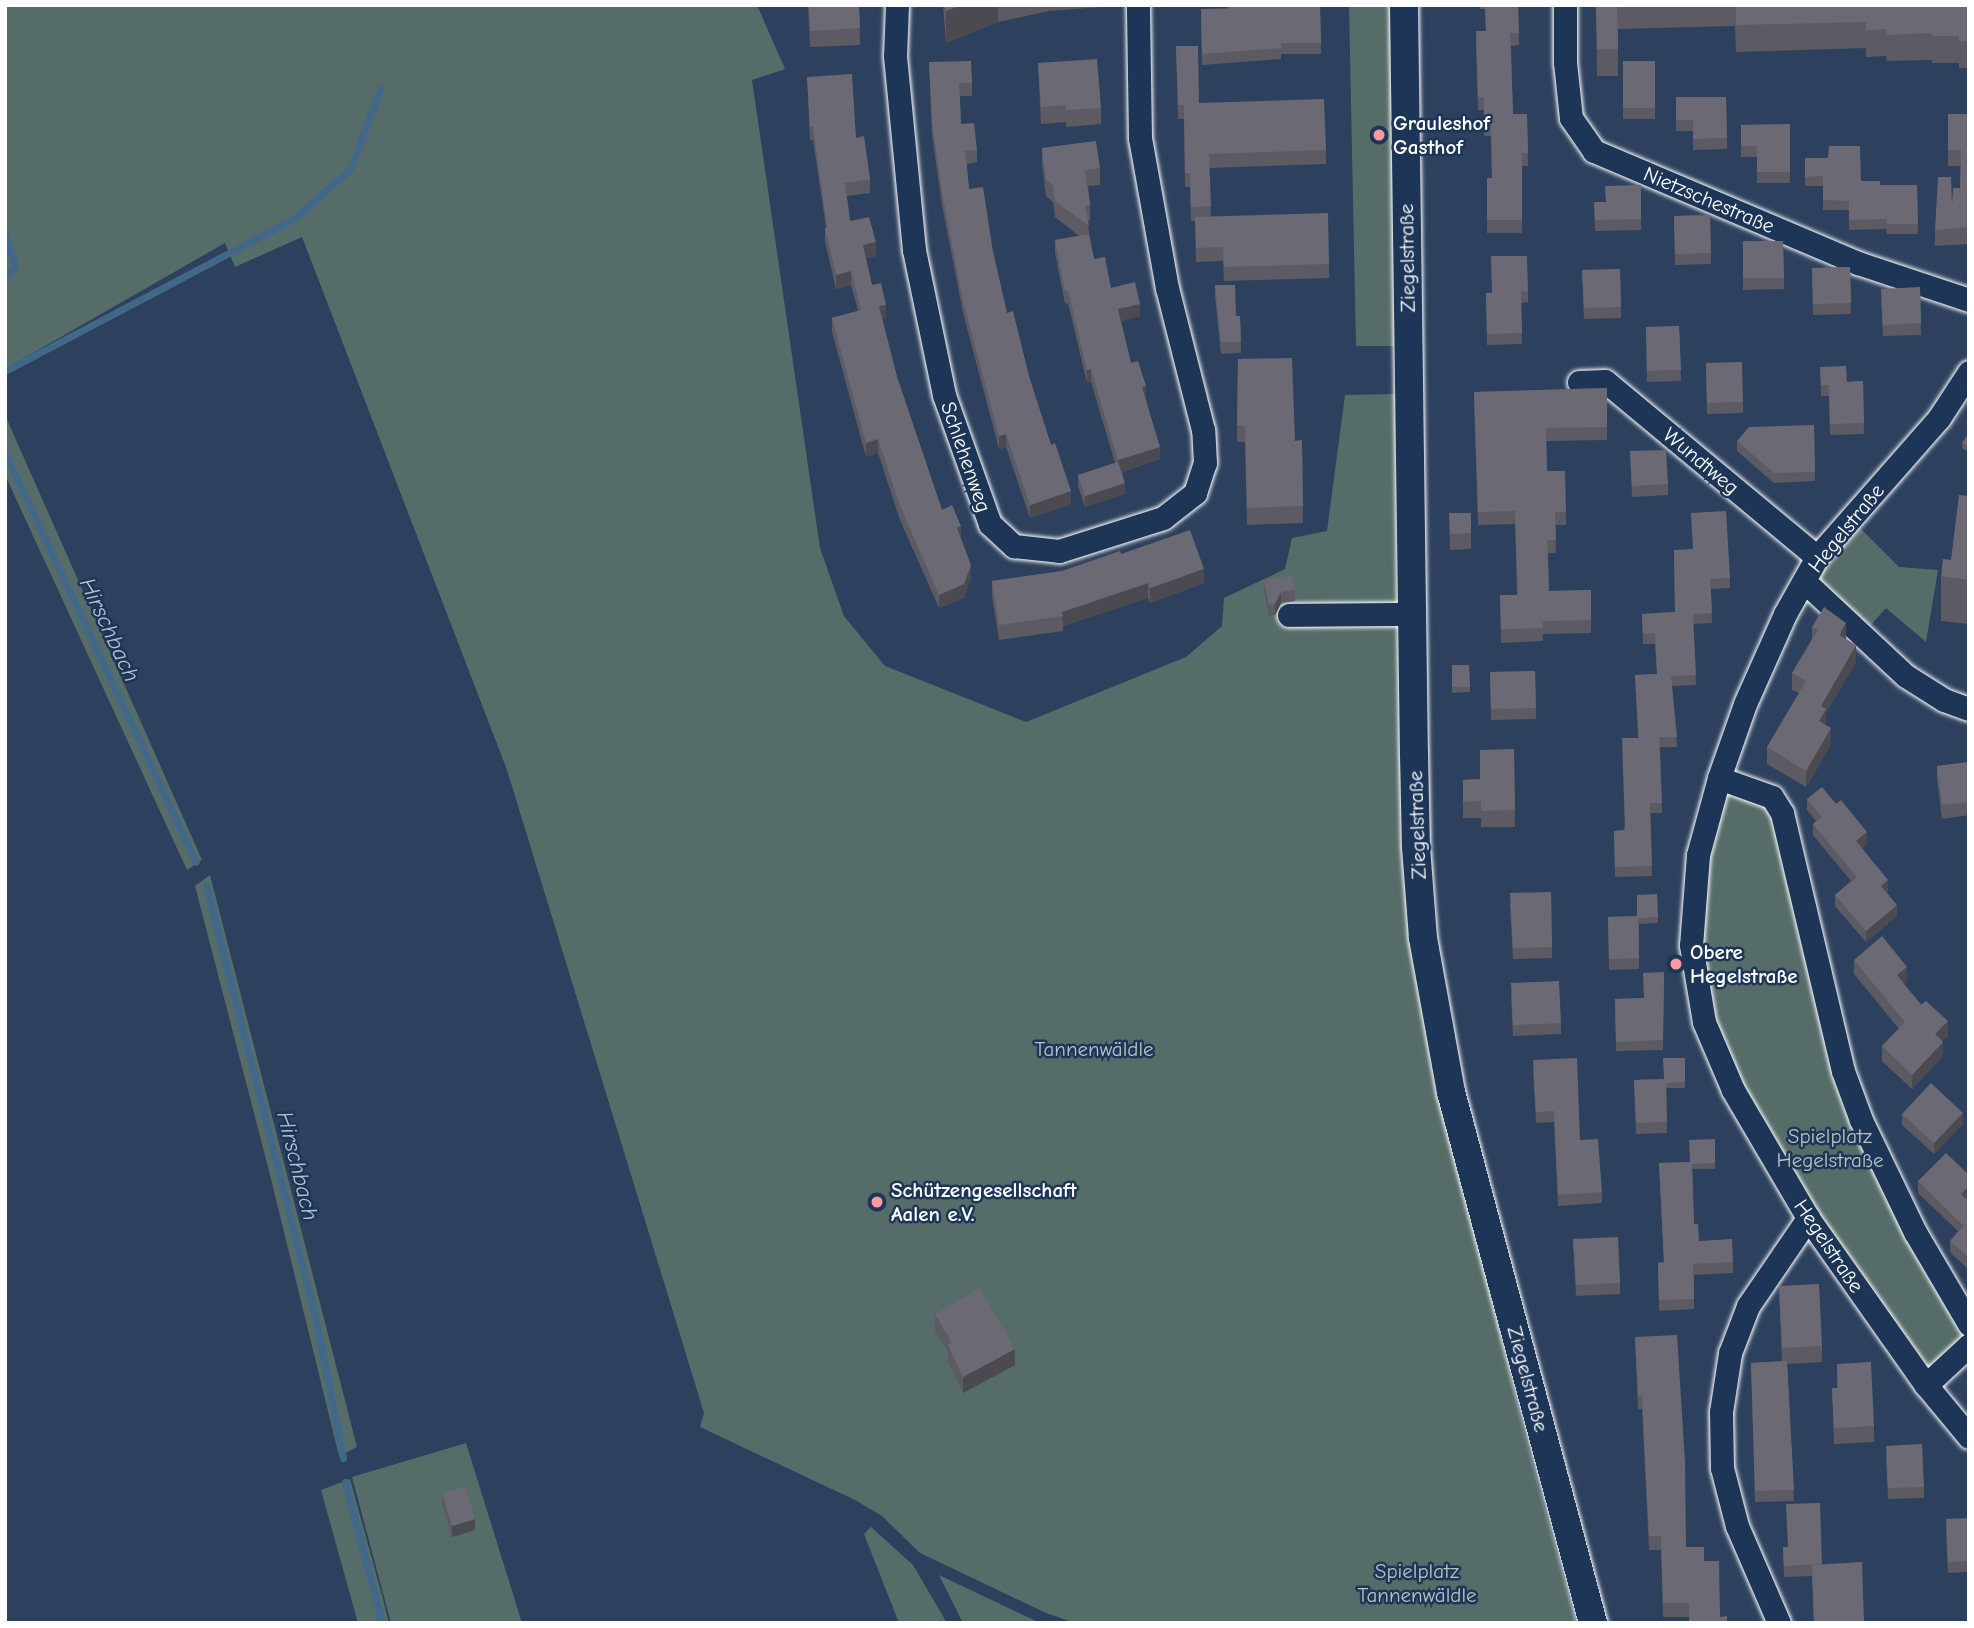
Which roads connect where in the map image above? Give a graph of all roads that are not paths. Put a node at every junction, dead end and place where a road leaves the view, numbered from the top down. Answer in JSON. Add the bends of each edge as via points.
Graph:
{"nodes":[{"id":1,"x":897,"y":5,"type":"edge"},
{"id":2,"x":1138,"y":5,"type":"edge"},
{"id":3,"x":1404,"y":5,"type":"edge"},
{"id":4,"x":1565,"y":5,"type":"edge"},
{"id":5,"x":1969,"y":300,"type":"edge"},
{"id":6,"x":1969,"y":372,"type":"edge"},
{"id":7,"x":1579,"y":382,"type":"dead end"},
{"id":8,"x":1817,"y":557,"type":"junction"},
{"id":9,"x":1804,"y":580,"type":"junction"},
{"id":10,"x":1411,"y":614,"type":"junction"},
{"id":11,"x":1289,"y":615,"type":"dead end"},
{"id":12,"x":1969,"y":709,"type":"edge"},
{"id":13,"x":1719,"y":778,"type":"junction"},
{"id":14,"x":1808,"y":1218,"type":"junction"},
{"id":15,"x":1969,"y":1324,"type":"edge"},
{"id":16,"x":1969,"y":1345,"type":"edge"},
{"id":17,"x":1926,"y":1385,"type":"junction"},
{"id":18,"x":1969,"y":1437,"type":"edge"},
{"id":19,"x":1593,"y":1623,"type":"edge"},
{"id":20,"x":1779,"y":1623,"type":"edge"}],
"edges":[{"from":1,"to":2,"type":"street","name":"Schlehenweg","via":[[895,56],[914,250],[944,395],[990,524],[1014,546],[1059,551],[1163,518],[1195,493],[1205,463],[1203,429],[1167,288],[1140,138]]},
{"from":3,"to":10,"type":"main road","name":"Ziegelstraße"},
{"from":4,"to":5,"type":"street","name":"Nietzschestraße","via":[[1571,118],[1594,151],[1858,263]]},
{"from":6,"to":8,"type":"street","name":"Hegelstraße","via":[[1939,418]]},
{"from":7,"to":8,"type":"street","name":"Wundtweg","via":[[1605,381]]},
{"from":8,"to":9,"type":"street","name":"Hegelstraße"},
{"from":9,"to":12,"type":"street","via":[[1906,676],[1944,700]]},
{"from":9,"to":13,"type":"street","name":"Hegelstraße","via":[[1745,704]]},
{"from":10,"to":11,"type":"street"},
{"from":10,"to":19,"type":"main road","name":"Ziegelstraße","via":[[1416,846],[1428,963],[1451,1092]]},
{"from":13,"to":14,"type":"street","name":"Hegelstraße","via":[[1698,855],[1691,944],[1704,1022],[1732,1090]]},
{"from":13,"to":15,"type":"street","via":[[1772,797],[1782,813],[1847,1083],[1915,1232]]},
{"from":14,"to":17,"type":"street","name":"Hegelstraße"},
{"from":14,"to":20,"type":"street","via":[[1748,1306],[1730,1353],[1721,1412],[1722,1468],[1737,1526]]},
{"from":16,"to":17,"type":"street"},
{"from":17,"to":18,"type":"street","name":"Hegelstraße"}]}
